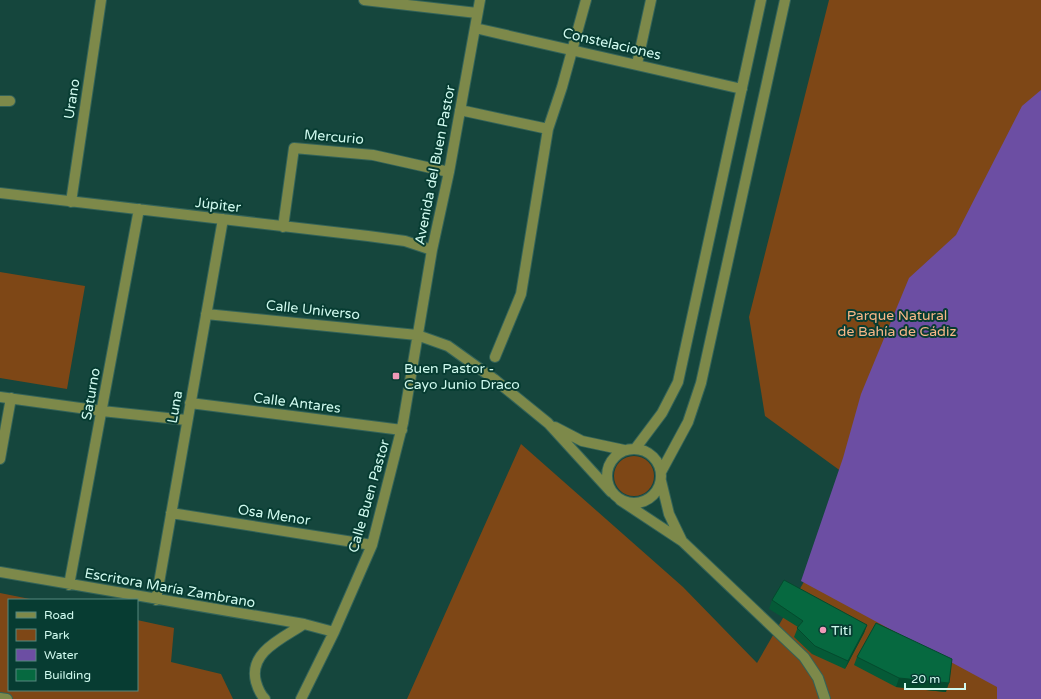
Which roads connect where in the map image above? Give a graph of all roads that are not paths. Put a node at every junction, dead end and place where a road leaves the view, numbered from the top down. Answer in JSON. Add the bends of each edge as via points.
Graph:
{"nodes":[{"id":1,"x":101,"y":0,"type":"edge"},
{"id":2,"x":364,"y":0,"type":"edge"},
{"id":3,"x":480,"y":0,"type":"edge"},
{"id":4,"x":586,"y":0,"type":"edge"},
{"id":5,"x":651,"y":0,"type":"edge"},
{"id":6,"x":761,"y":0,"type":"edge"},
{"id":7,"x":785,"y":0,"type":"edge"},
{"id":8,"x":477,"y":13,"type":"junction"},
{"id":9,"x":475,"y":28,"type":"junction"},
{"id":10,"x":571,"y":50,"type":"junction"},
{"id":11,"x":637,"y":64,"type":"junction"},
{"id":12,"x":742,"y":89,"type":"junction"},
{"id":13,"x":460,"y":110,"type":"junction"},
{"id":14,"x":548,"y":129,"type":"junction"},
{"id":15,"x":449,"y":172,"type":"junction"},
{"id":16,"x":0,"y":193,"type":"edge"},
{"id":17,"x":70,"y":202,"type":"junction"},
{"id":18,"x":139,"y":209,"type":"junction"},
{"id":19,"x":223,"y":219,"type":"junction"},
{"id":20,"x":283,"y":227,"type":"junction"},
{"id":21,"x":432,"y":250,"type":"junction"},
{"id":22,"x":206,"y":314,"type":"junction"},
{"id":23,"x":417,"y":335,"type":"junction"},
{"id":24,"x":495,"y":357,"type":"dead end"},
{"id":25,"x":0,"y":397,"type":"edge"},
{"id":26,"x":11,"y":398,"type":"junction"},
{"id":27,"x":190,"y":403,"type":"junction"},
{"id":28,"x":102,"y":411,"type":"junction"},
{"id":29,"x":186,"y":420,"type":"junction"},
{"id":30,"x":548,"y":423,"type":"junction"},
{"id":31,"x":402,"y":430,"type":"junction"},
{"id":32,"x":635,"y":449,"type":"junction"},
{"id":33,"x":624,"y":450,"type":"junction"},
{"id":34,"x":0,"y":459,"type":"edge"},
{"id":35,"x":661,"y":476,"type":"junction"},
{"id":36,"x":611,"y":492,"type":"junction"},
{"id":37,"x":620,"y":500,"type":"junction"},
{"id":38,"x":170,"y":513,"type":"junction"},
{"id":39,"x":682,"y":541,"type":"junction"},
{"id":40,"x":372,"y":545,"type":"junction"},
{"id":41,"x":0,"y":572,"type":"edge"},
{"id":42,"x":69,"y":585,"type":"junction"},
{"id":43,"x":156,"y":600,"type":"junction"},
{"id":44,"x":304,"y":624,"type":"junction"},
{"id":45,"x":334,"y":632,"type":"junction"},
{"id":46,"x":0,"y":698,"type":"edge"},
{"id":47,"x":7,"y":699,"type":"edge"},
{"id":48,"x":265,"y":699,"type":"edge"},
{"id":49,"x":301,"y":699,"type":"edge"},
{"id":50,"x":825,"y":699,"type":"edge"}],
"edges":[{"from":1,"to":17,"type":"street","name":"Urano"},
{"from":2,"to":8,"type":"street"},
{"from":3,"to":8,"type":"street","name":"Avenida del Buen Pastor"},
{"from":4,"to":10,"type":"street"},
{"from":5,"to":11,"type":"street"},
{"from":6,"to":12,"type":"street"},
{"from":7,"to":35,"type":"street","via":[[701,383],[688,422]]},
{"from":8,"to":9,"type":"street","name":"Avenida del Buen Pastor"},
{"from":9,"to":10,"type":"street","name":"Constelaciones"},
{"from":9,"to":13,"type":"street","name":"Avenida del Buen Pastor"},
{"from":10,"to":11,"type":"street","name":"Constelaciones"},
{"from":10,"to":14,"type":"street"},
{"from":11,"to":12,"type":"street","name":"Constelaciones"},
{"from":12,"to":32,"type":"street","via":[[678,382],[662,413]]},
{"from":13,"to":14,"type":"street"},
{"from":13,"to":15,"type":"street","name":"Avenida del Buen Pastor"},
{"from":14,"to":24,"type":"street","via":[[521,294]]},
{"from":15,"to":20,"type":"street","name":"Mercurio","via":[[373,155],[294,148]]},
{"from":15,"to":21,"type":"street","name":"Avenida del Buen Pastor"},
{"from":16,"to":17,"type":"street","name":"Júpiter"},
{"from":17,"to":18,"type":"street","name":"Júpiter"},
{"from":18,"to":19,"type":"street","name":"Júpiter"},
{"from":18,"to":28,"type":"street","name":"Saturno"},
{"from":19,"to":20,"type":"street","name":"Júpiter"},
{"from":19,"to":22,"type":"street","name":"Luna"},
{"from":20,"to":21,"type":"street","name":"Júpiter","via":[[405,241]]},
{"from":21,"to":23,"type":"street","name":"Avenida del Buen Pastor"},
{"from":22,"to":23,"type":"street","name":"Calle Universo"},
{"from":22,"to":27,"type":"street","name":"Luna"},
{"from":23,"to":30,"type":"street","name":"Calle Universo","via":[[448,346],[478,366]]},
{"from":23,"to":31,"type":"street","name":"Calle Buen Pastor"},
{"from":25,"to":26,"type":"street"},
{"from":26,"to":28,"type":"street"},
{"from":26,"to":34,"type":"street"},
{"from":27,"to":29,"type":"street","name":"Luna"},
{"from":27,"to":31,"type":"street","name":"Calle Antares"},
{"from":28,"to":29,"type":"street"},
{"from":28,"to":42,"type":"street","name":"Saturno"},
{"from":29,"to":38,"type":"street","name":"Luna"},
{"from":30,"to":33,"type":"street","via":[[582,441]]},
{"from":30,"to":36,"type":"street"},
{"from":31,"to":40,"type":"street","name":"Calle Buen Pastor"},
{"from":32,"to":33,"type":"street"},
{"from":32,"to":35,"type":"street","via":[[652,455],[658,463]]},
{"from":33,"to":36,"type":"street","via":[[611,461],[608,468],[606,476]]},
{"from":35,"to":37,"type":"street","via":[[658,490],[646,501],[637,504]]},
{"from":35,"to":39,"type":"street","via":[[668,514]]},
{"from":36,"to":37,"type":"street"},
{"from":37,"to":39,"type":"street"},
{"from":38,"to":40,"type":"street","name":"Osa Menor"},
{"from":38,"to":43,"type":"street","name":"Luna"},
{"from":39,"to":50,"type":"street","via":[[804,657],[818,678]]},
{"from":40,"to":45,"type":"street","name":"Calle Buen Pastor"},
{"from":41,"to":42,"type":"street","name":"Escritora María Zambrano"},
{"from":42,"to":43,"type":"street","name":"Escritora María Zambrano"},
{"from":43,"to":44,"type":"street","name":"Escritora María Zambrano"},
{"from":44,"to":45,"type":"street","name":"Escritora María Zambrano"},
{"from":44,"to":48,"type":"street","via":[[274,642],[262,653],[255,667],[255,678],[258,689]]},
{"from":45,"to":49,"type":"street","name":"Calle Buen Pastor"},
{"from":46,"to":47,"type":"street"}]}
